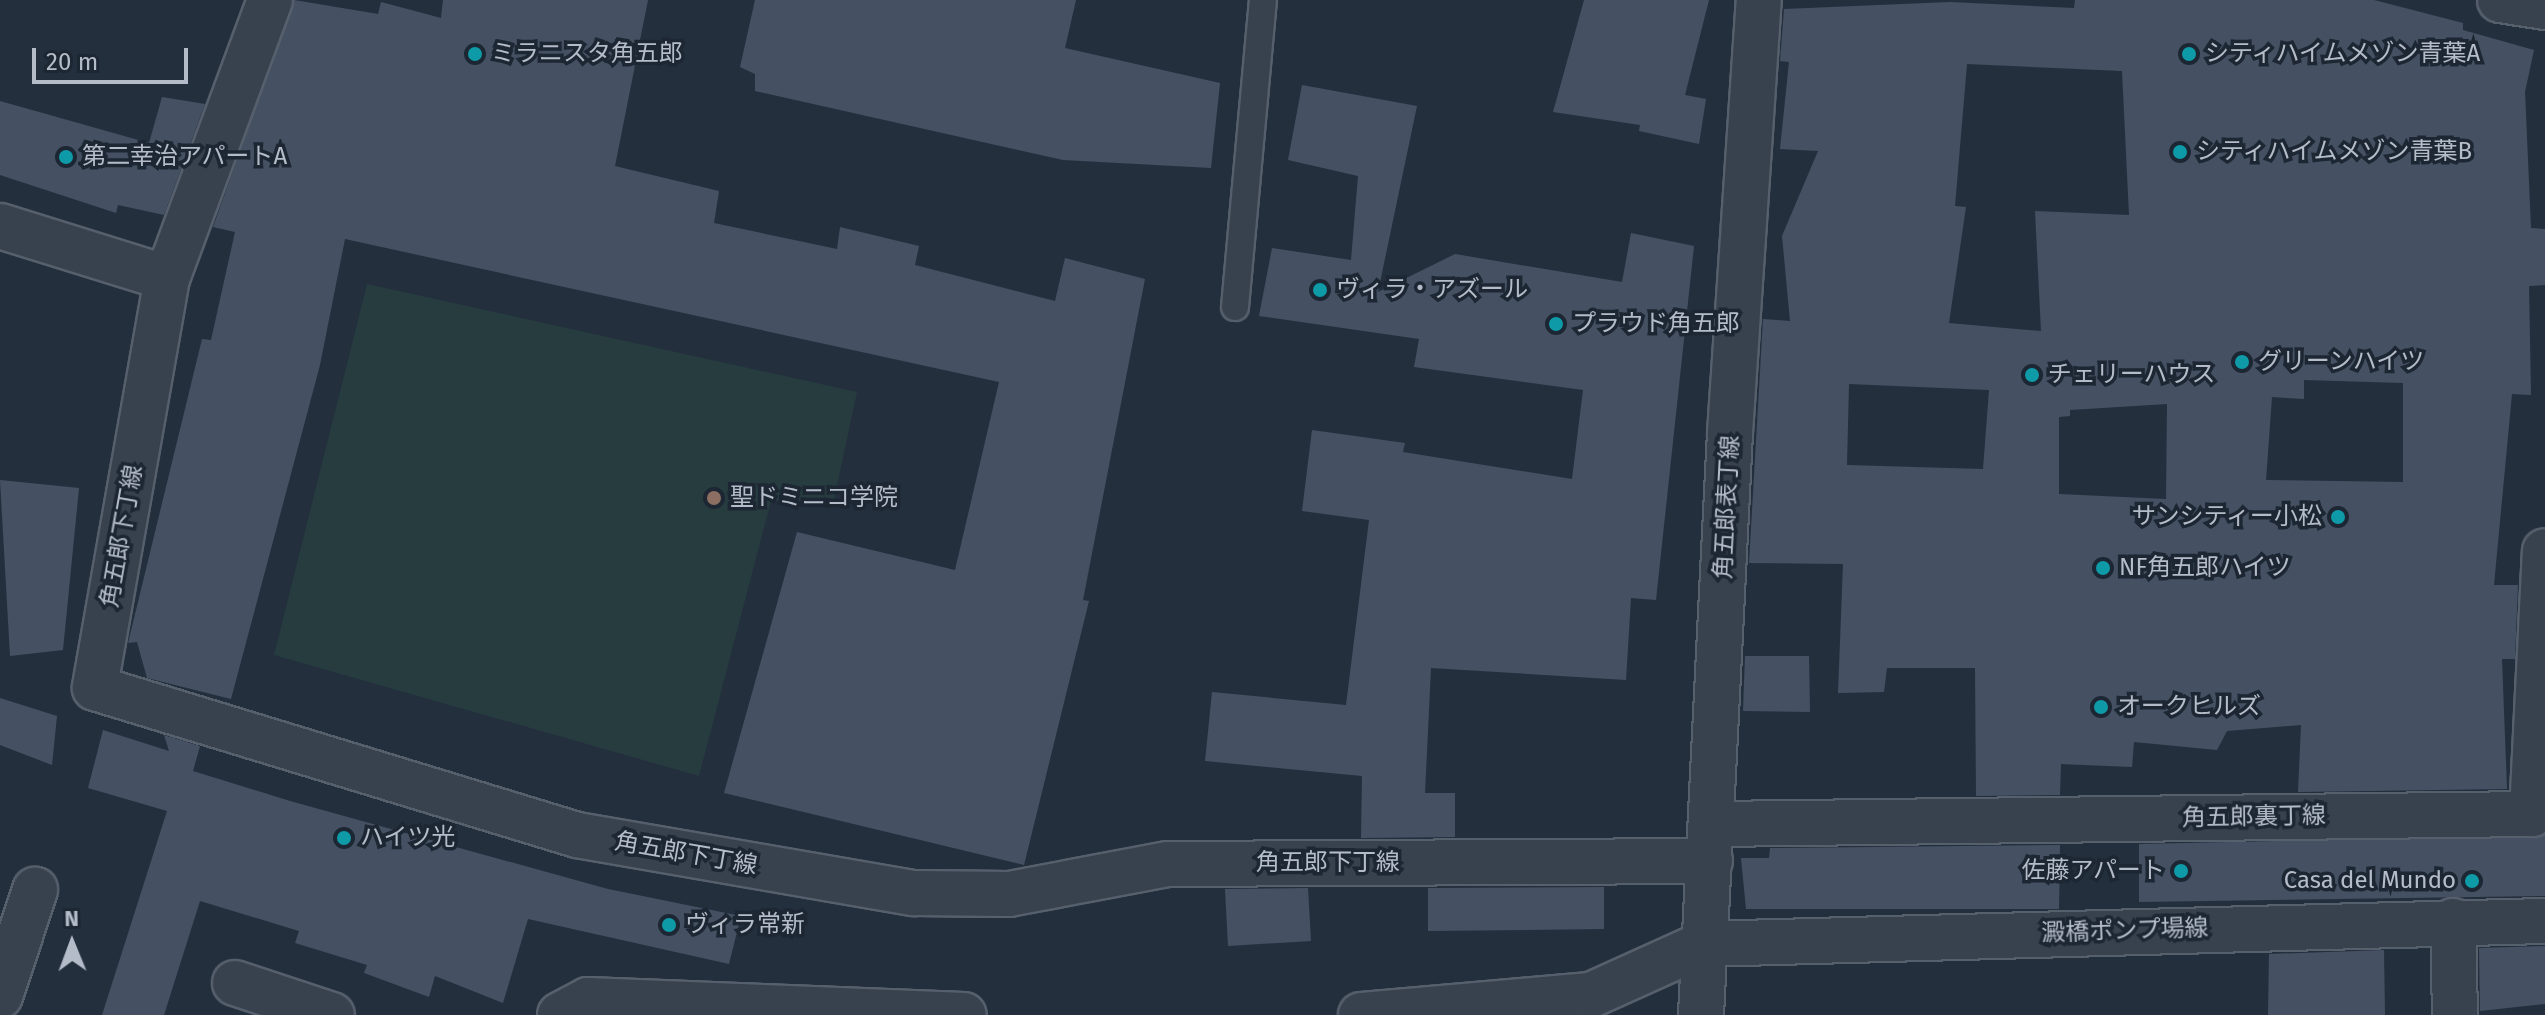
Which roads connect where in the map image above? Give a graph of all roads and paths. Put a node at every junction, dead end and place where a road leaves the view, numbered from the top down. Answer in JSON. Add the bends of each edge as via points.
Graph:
{"nodes":[{"id":1,"x":270,"y":0,"type":"edge"},
{"id":2,"x":1263,"y":0,"type":"edge"},
{"id":3,"x":1759,"y":0,"type":"edge"},
{"id":4,"x":2500,"y":0,"type":"edge"},
{"id":5,"x":2545,"y":7,"type":"edge"},
{"id":6,"x":0,"y":226,"type":"edge"},
{"id":7,"x":167,"y":278,"type":"junction"},
{"id":8,"x":1235,"y":307,"type":"dead end"},
{"id":9,"x":2545,"y":551,"type":"edge"},
{"id":10,"x":1711,"y":842,"type":"junction"},
{"id":11,"x":35,"y":890,"type":"dead end"},
{"id":12,"x":2453,"y":921,"type":"junction"},
{"id":13,"x":2545,"y":921,"type":"edge"},
{"id":14,"x":1704,"y":944,"type":"junction"},
{"id":15,"x":235,"y":983,"type":"dead end"},
{"id":16,"x":0,"y":996,"type":"edge"},
{"id":17,"x":332,"y":1015,"type":"edge"},
{"id":18,"x":560,"y":1015,"type":"edge"},
{"id":19,"x":964,"y":1015,"type":"edge"},
{"id":20,"x":1361,"y":1015,"type":"edge"},
{"id":21,"x":1701,"y":1015,"type":"edge"},
{"id":22,"x":2455,"y":1015,"type":"edge"}],
"edges":[{"from":1,"to":7,"type":"street"},
{"from":2,"to":8,"type":"lane"},
{"from":3,"to":10,"type":"street","name":"角五郎表丁線","via":[[1730,433]]},
{"from":4,"to":5,"type":"street"},
{"from":6,"to":7,"type":"street"},
{"from":7,"to":10,"type":"street","name":"角五郎下丁線","via":[[95,688],[577,835],[914,893],[1009,894],[1168,864]]},
{"from":9,"to":10,"type":"street","name":"角五郎裏丁線","via":[[2532,814]]},
{"from":10,"to":14,"type":"street","name":"角五郎表丁線"},
{"from":11,"to":16,"type":"street"},
{"from":12,"to":13,"type":"street","name":"澱橋ポンプ場線"},
{"from":12,"to":14,"type":"street","name":"澱橋ポンプ場線"},
{"from":12,"to":22,"type":"street"},
{"from":14,"to":20,"type":"street","via":[[1591,995]]},
{"from":14,"to":21,"type":"street","name":"角五郎表丁線"},
{"from":15,"to":17,"type":"street"},
{"from":18,"to":19,"type":"street","via":[[588,1000]]}]}
